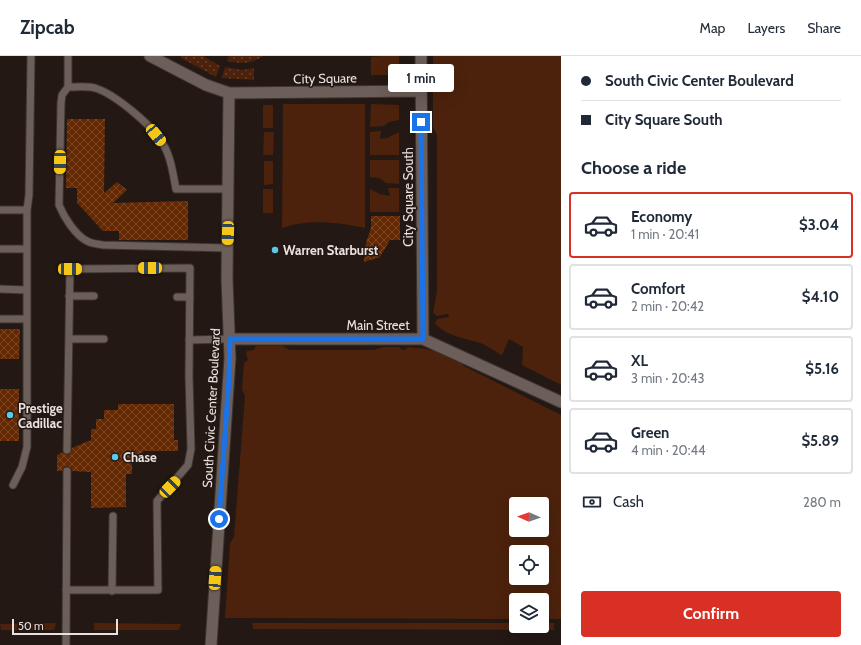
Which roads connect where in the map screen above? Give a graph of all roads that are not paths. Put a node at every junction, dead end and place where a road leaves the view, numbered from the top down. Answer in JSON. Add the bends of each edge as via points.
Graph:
{"nodes":[{"id":1,"x":31,"y":56,"type":"edge"},
{"id":2,"x":68,"y":56,"type":"edge"},
{"id":3,"x":150,"y":56,"type":"edge"},
{"id":4,"x":421,"y":56,"type":"edge"},
{"id":5,"x":68,"y":86,"type":"junction"},
{"id":6,"x":421,"y":91,"type":"junction"},
{"id":7,"x":229,"y":93,"type":"junction"},
{"id":8,"x":230,"y":189,"type":"junction"},
{"id":9,"x":0,"y":210,"type":"edge"},
{"id":10,"x":27,"y":210,"type":"junction"},
{"id":11,"x":227,"y":248,"type":"junction"},
{"id":12,"x":0,"y":249,"type":"edge"},
{"id":13,"x":27,"y":249,"type":"junction"},
{"id":14,"x":0,"y":289,"type":"edge"},
{"id":15,"x":26,"y":290,"type":"junction"},
{"id":16,"x":69,"y":296,"type":"junction"},
{"id":17,"x":94,"y":296,"type":"dead end"},
{"id":18,"x":177,"y":297,"type":"dead end"},
{"id":19,"x":190,"y":297,"type":"junction"},
{"id":20,"x":0,"y":319,"type":"edge"},
{"id":21,"x":26,"y":319,"type":"junction"},
{"id":22,"x":69,"y":339,"type":"junction"},
{"id":23,"x":104,"y":339,"type":"dead end"},
{"id":24,"x":230,"y":339,"type":"junction"},
{"id":25,"x":423,"y":339,"type":"junction"},
{"id":26,"x":189,"y":340,"type":"junction"},
{"id":27,"x":561,"y":402,"type":"edge"},
{"id":28,"x":67,"y":450,"type":"dead end"},
{"id":29,"x":67,"y":471,"type":"dead end"},
{"id":30,"x":13,"y":485,"type":"dead end"},
{"id":31,"x":113,"y":516,"type":"dead end"},
{"id":32,"x":66,"y":590,"type":"junction"},
{"id":33,"x":112,"y":591,"type":"junction"},
{"id":34,"x":66,"y":645,"type":"edge"},
{"id":35,"x":212,"y":645,"type":"edge"}],
"edges":[{"from":1,"to":10,"type":"lane"},
{"from":2,"to":5,"type":"lane"},
{"from":3,"to":7,"type":"street","via":[[206,85]]},
{"from":4,"to":6,"type":"street","name":"City Square South"},
{"from":5,"to":8,"type":"lane","via":[[95,88],[126,106],[148,125],[164,144],[176,189]]},
{"from":5,"to":11,"type":"lane","via":[[62,95],[61,103],[59,206],[82,237],[86,241],[103,245]]},
{"from":6,"to":7,"type":"street","name":"City Square"},
{"from":6,"to":25,"type":"street","name":"City Square South"},
{"from":7,"to":8,"type":"street","name":"South Civic Center Boulevard"},
{"from":8,"to":11,"type":"street","name":"South Civic Center Boulevard"},
{"from":9,"to":10,"type":"lane"},
{"from":10,"to":13,"type":"lane"},
{"from":11,"to":24,"type":"street","name":"South Civic Center Boulevard"},
{"from":12,"to":13,"type":"lane"},
{"from":13,"to":15,"type":"lane"},
{"from":14,"to":15,"type":"lane"},
{"from":15,"to":21,"type":"lane"},
{"from":16,"to":17,"type":"lane"},
{"from":16,"to":19,"type":"lane","via":[[70,269],[190,268]]},
{"from":16,"to":22,"type":"lane"},
{"from":18,"to":19,"type":"lane"},
{"from":19,"to":26,"type":"lane"},
{"from":20,"to":21,"type":"lane"},
{"from":21,"to":30,"type":"lane","via":[[27,447],[22,468]]},
{"from":22,"to":23,"type":"lane"},
{"from":22,"to":28,"type":"lane"},
{"from":24,"to":25,"type":"street","name":"Main Street"},
{"from":24,"to":26,"type":"lane"},
{"from":24,"to":35,"type":"street","name":"South Civic Center Boulevard"},
{"from":25,"to":27,"type":"street","name":"Main Street"},
{"from":26,"to":33,"type":"lane","via":[[191,449],[188,465],[157,501],[158,590]]},
{"from":29,"to":32,"type":"lane"},
{"from":31,"to":33,"type":"lane"},
{"from":32,"to":33,"type":"lane"},
{"from":32,"to":34,"type":"lane"}]}
